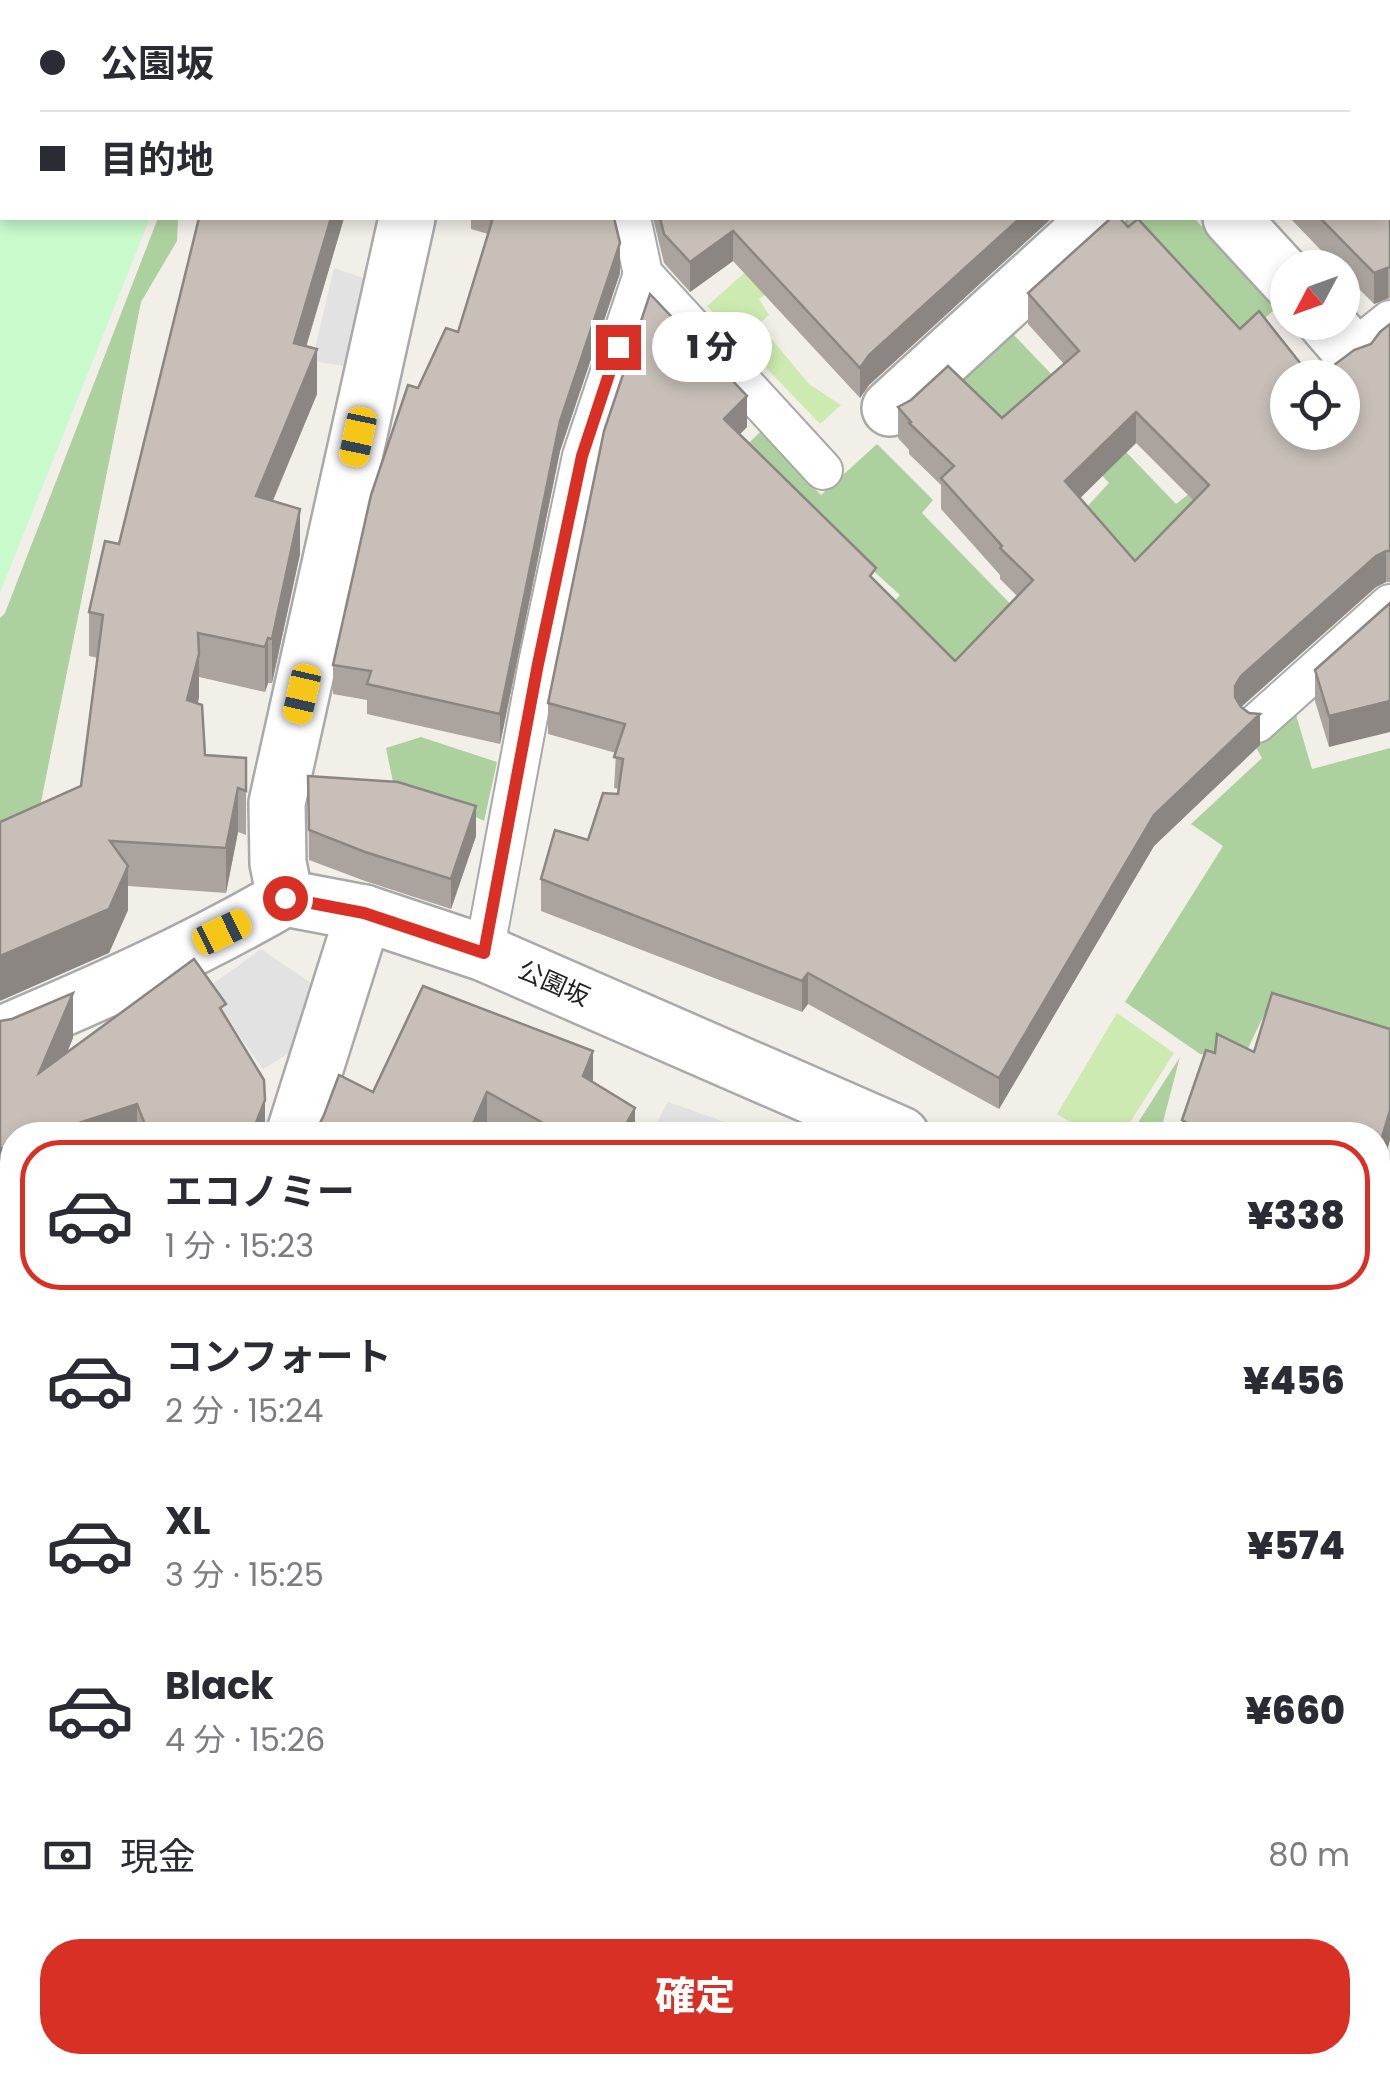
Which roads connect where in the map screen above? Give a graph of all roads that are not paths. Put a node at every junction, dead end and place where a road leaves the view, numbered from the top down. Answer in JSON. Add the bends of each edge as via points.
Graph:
{"nodes":[{"id":1,"x":407,"y":220,"type":"edge"},
{"id":2,"x":631,"y":220,"type":"edge"},
{"id":3,"x":1096,"y":220,"type":"edge"},
{"id":4,"x":1233,"y":220,"type":"edge"},
{"id":5,"x":1270,"y":260,"type":"edge"},
{"id":6,"x":643,"y":274,"type":"junction"},
{"id":7,"x":890,"y":408,"type":"dead end"},
{"id":8,"x":823,"y":470,"type":"dead end"},
{"id":9,"x":1390,"y":604,"type":"edge"},
{"id":10,"x":1257,"y":723,"type":"edge"},
{"id":11,"x":285,"y":898,"type":"junction"},
{"id":12,"x":364,"y":913,"type":"junction"},
{"id":13,"x":484,"y":953,"type":"junction"},
{"id":14,"x":0,"y":1035,"type":"edge"},
{"id":15,"x":822,"y":1120,"type":"edge"},
{"id":16,"x":298,"y":1122,"type":"edge"}],
"edges":[{"from":1,"to":11,"type":"street","via":[[277,803]]},
{"from":2,"to":6,"type":"lane"},
{"from":3,"to":7,"type":"street"},
{"from":4,"to":5,"type":"street"},
{"from":6,"to":8,"type":"lane"},
{"from":6,"to":13,"type":"lane","via":[[582,456]]},
{"from":9,"to":10,"type":"lane"},
{"from":11,"to":12,"type":"street","name":"公園坂"},
{"from":11,"to":14,"type":"street"},
{"from":12,"to":13,"type":"street","name":"公園坂"},
{"from":12,"to":16,"type":"street"},
{"from":13,"to":15,"type":"street","name":"公園坂"}]}
